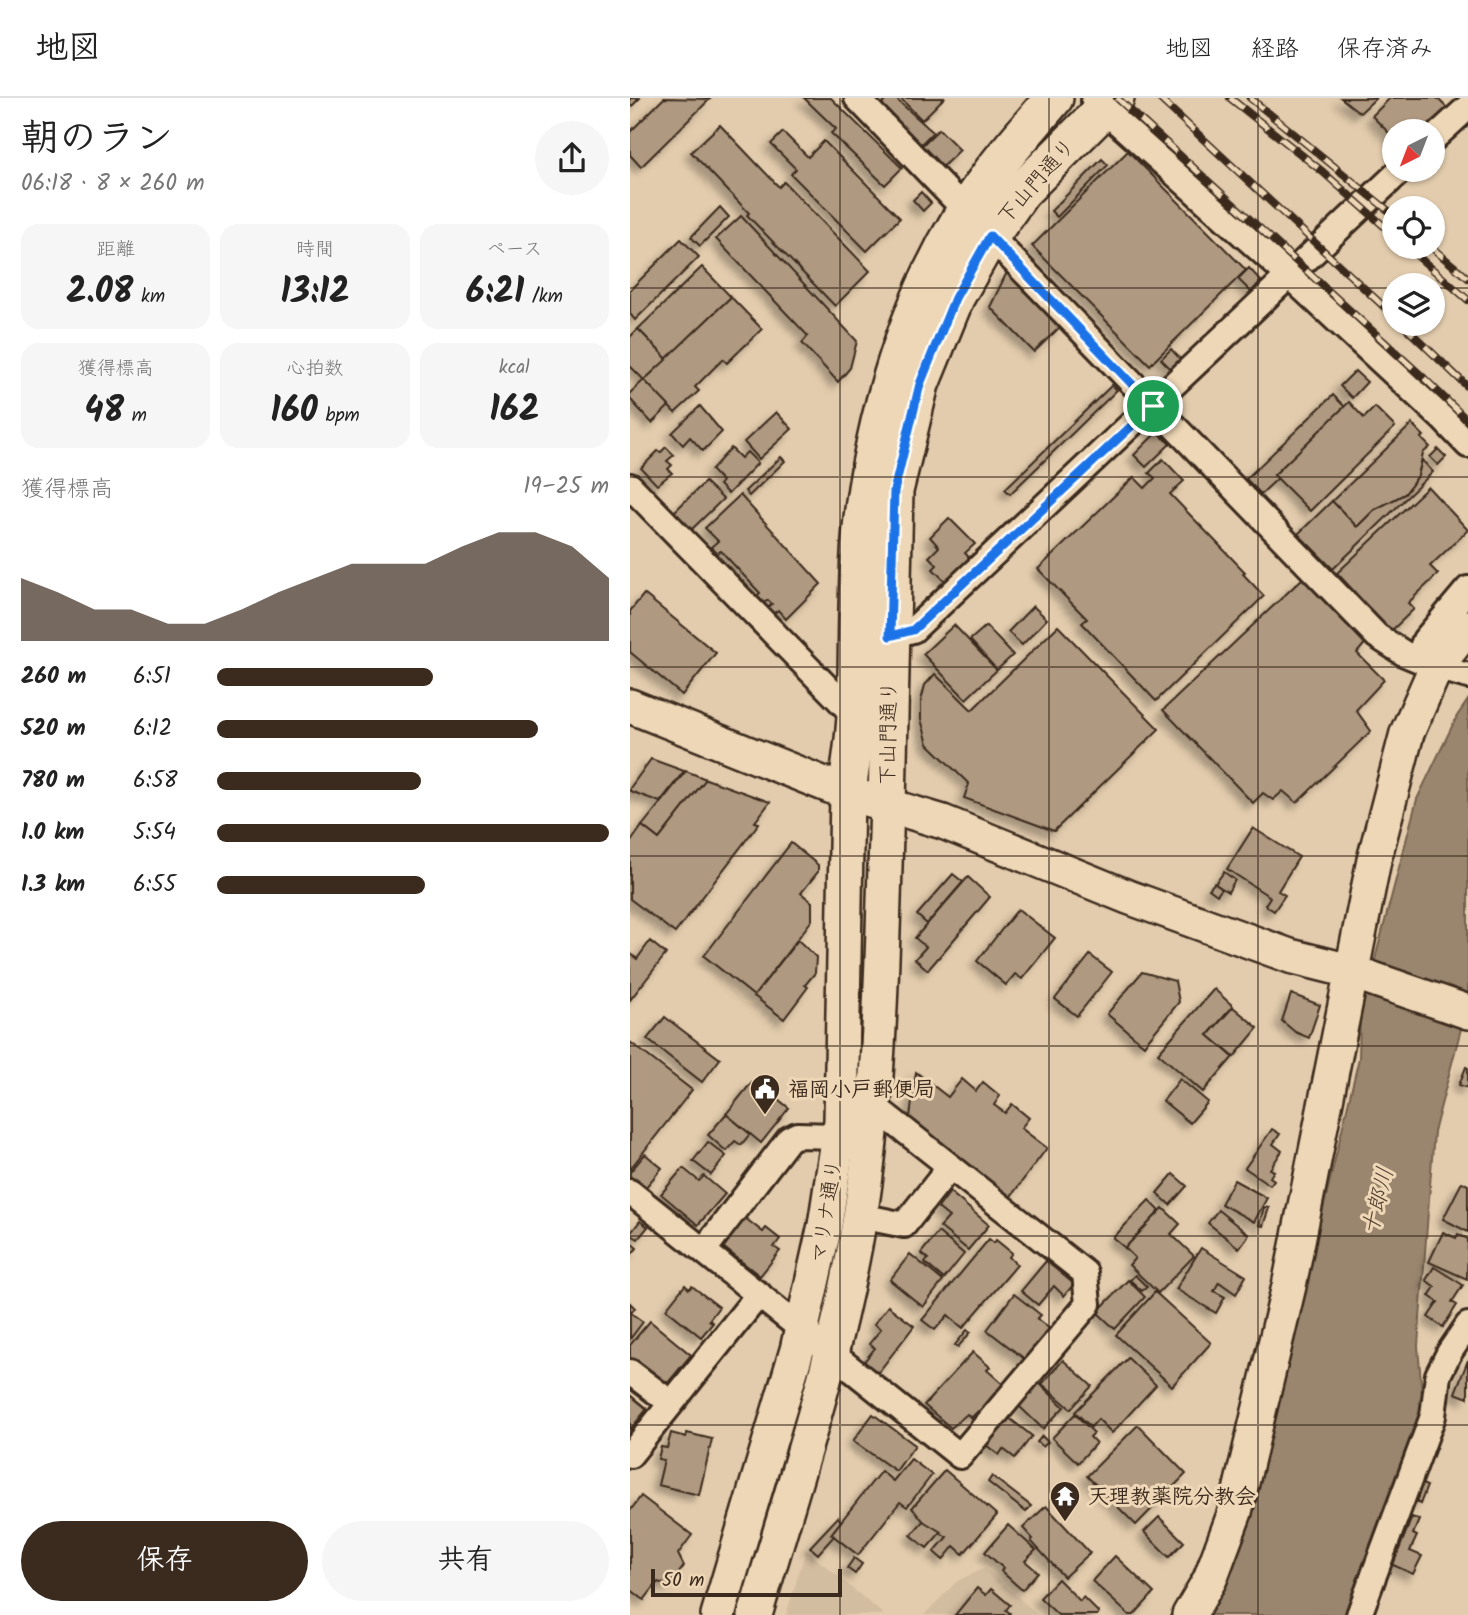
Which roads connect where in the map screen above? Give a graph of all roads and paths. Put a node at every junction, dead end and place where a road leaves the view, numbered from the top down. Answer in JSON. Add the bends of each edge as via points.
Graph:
{"nodes":[{"id":1,"x":857,"y":98,"type":"edge"},
{"id":2,"x":1054,"y":98,"type":"edge"},
{"id":3,"x":1103,"y":102,"type":"edge"},
{"id":4,"x":1468,"y":107,"type":"edge"},
{"id":5,"x":1446,"y":127,"type":"edge"},
{"id":6,"x":1388,"y":182,"type":"edge"},
{"id":7,"x":978,"y":223,"type":"junction"},
{"id":8,"x":1288,"y":275,"type":"junction"},
{"id":9,"x":1153,"y":406,"type":"junction"},
{"id":10,"x":1468,"y":445,"type":"edge"},
{"id":11,"x":630,"y":486,"type":"edge"},
{"id":12,"x":1468,"y":589,"type":"edge"},
{"id":13,"x":1468,"y":627,"type":"edge"},
{"id":14,"x":890,"y":636,"type":"junction"},
{"id":15,"x":1447,"y":669,"type":"edge"},
{"id":16,"x":630,"y":706,"type":"edge"},
{"id":17,"x":856,"y":717,"type":"junction"},
{"id":18,"x":847,"y":793,"type":"junction"},
{"id":19,"x":887,"y":805,"type":"junction"},
{"id":20,"x":1350,"y":971,"type":"junction"},
{"id":21,"x":1468,"y":1012,"type":"edge"},
{"id":22,"x":875,"y":1107,"type":"junction"},
{"id":23,"x":838,"y":1136,"type":"junction"},
{"id":24,"x":950,"y":1167,"type":"junction"},
{"id":25,"x":630,"y":1192,"type":"edge"},
{"id":26,"x":860,"y":1216,"type":"junction"},
{"id":27,"x":704,"y":1250,"type":"junction"},
{"id":28,"x":760,"y":1294,"type":"junction"},
{"id":29,"x":1468,"y":1325,"type":"edge"},
{"id":30,"x":802,"y":1329,"type":"junction"},
{"id":31,"x":831,"y":1354,"type":"junction"},
{"id":32,"x":630,"y":1372,"type":"edge"},
{"id":33,"x":671,"y":1403,"type":"junction"},
{"id":34,"x":630,"y":1455,"type":"edge"},
{"id":35,"x":718,"y":1615,"type":"edge"},
{"id":36,"x":755,"y":1615,"type":"edge"},
{"id":37,"x":1189,"y":1615,"type":"edge"},
{"id":38,"x":1359,"y":1615,"type":"edge"}],
"edges":[{"from":1,"to":7,"type":"street"},
{"from":2,"to":7,"type":"main road","name":"下山門通り","via":[[992,172]]},
{"from":3,"to":7,"type":"main road","name":"下山門通り","via":[[1021,192]]},
{"from":3,"to":8,"type":"street"},
{"from":4,"to":5,"type":"street"},
{"from":6,"to":8,"type":"street"},
{"from":7,"to":9,"type":"street"},
{"from":7,"to":14,"type":"main road","name":"下山門通り","via":[[955,298],[920,384],[894,491]]},
{"from":7,"to":17,"type":"main road","name":"下山門通り","via":[[926,285],[893,372],[867,489]]},
{"from":8,"to":9,"type":"street"},
{"from":8,"to":10,"type":"street"},
{"from":9,"to":14,"type":"street","via":[[913,630]]},
{"from":9,"to":15,"type":"street","via":[[1377,636],[1405,654]]},
{"from":11,"to":17,"type":"street"},
{"from":12,"to":15,"type":"street","via":[[1425,640]]},
{"from":13,"to":15,"type":"street"},
{"from":14,"to":19,"type":"main road","name":"下山門通り"},
{"from":15,"to":20,"type":"street","via":[[1407,733]]},
{"from":16,"to":18,"type":"street"},
{"from":17,"to":18,"type":"main road","name":"下山門通り"},
{"from":18,"to":19,"type":"street"},
{"from":18,"to":23,"type":"street","name":"マリナ通り"},
{"from":19,"to":20,"type":"street","via":[[943,822],[1290,956]]},
{"from":19,"to":22,"type":"street","name":"マリナ通り"},
{"from":20,"to":21,"type":"street"},
{"from":20,"to":37,"type":"street","via":[[1289,1286],[1235,1512],[1210,1579]]},
{"from":22,"to":24,"type":"street"},
{"from":22,"to":26,"type":"street","name":"マリナ通り"},
{"from":23,"to":27,"type":"street","via":[[797,1135],[789,1139]]},
{"from":23,"to":30,"type":"street","name":"マリナ通り","via":[[825,1225]]},
{"from":24,"to":26,"type":"street","via":[[904,1225]]},
{"from":24,"to":31,"type":"street","via":[[1085,1273],[1088,1304],[960,1455]]},
{"from":25,"to":27,"type":"street"},
{"from":26,"to":31,"type":"street","name":"マリナ通り"},
{"from":27,"to":28,"type":"street"},
{"from":28,"to":30,"type":"street"},
{"from":28,"to":33,"type":"street"},
{"from":29,"to":38,"type":"street","via":[[1438,1375],[1433,1416]]},
{"from":30,"to":31,"type":"street"},
{"from":30,"to":35,"type":"street","name":"マリナ通り"},
{"from":31,"to":36,"type":"street","name":"マリナ通り"},
{"from":32,"to":33,"type":"street"},
{"from":33,"to":34,"type":"street"}]}
